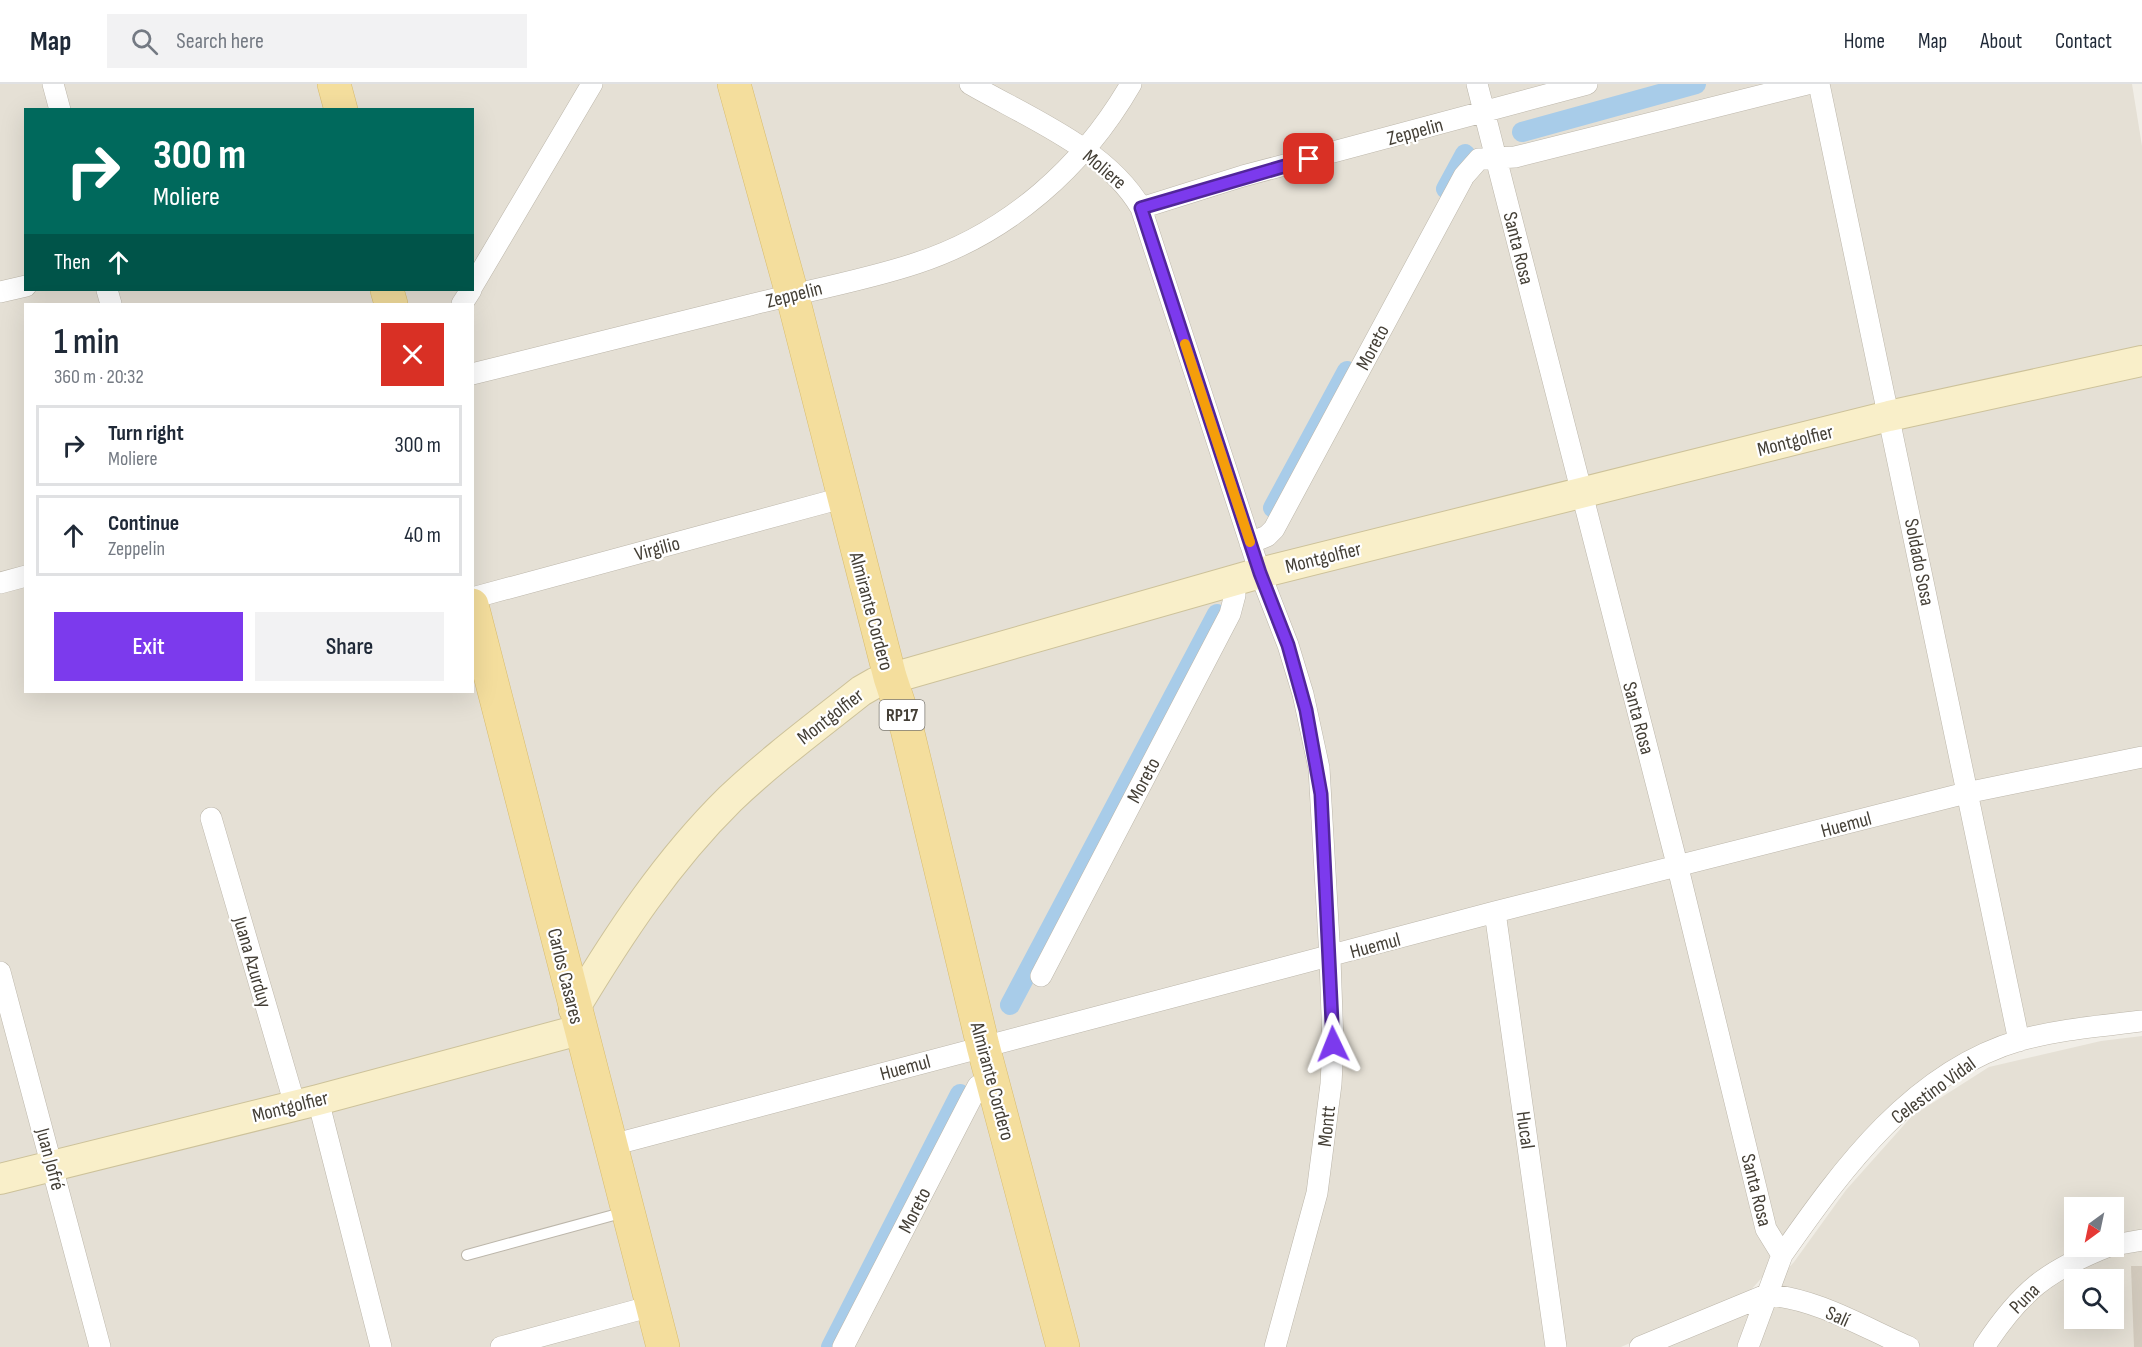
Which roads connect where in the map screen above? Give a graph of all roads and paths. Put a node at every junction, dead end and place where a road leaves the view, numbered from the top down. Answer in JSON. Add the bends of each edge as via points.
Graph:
{"nodes":[{"id":1,"x":53,"y":84,"type":"edge"},
{"id":2,"x":334,"y":84,"type":"edge"},
{"id":3,"x":592,"y":84,"type":"edge"},
{"id":4,"x":734,"y":84,"type":"edge"},
{"id":5,"x":970,"y":84,"type":"edge"},
{"id":6,"x":1131,"y":84,"type":"edge"},
{"id":7,"x":1477,"y":84,"type":"edge"},
{"id":8,"x":1587,"y":84,"type":"edge"},
{"id":9,"x":1807,"y":84,"type":"edge"},
{"id":10,"x":1819,"y":84,"type":"edge"},
{"id":11,"x":59,"y":108,"type":"edge"},
{"id":12,"x":340,"y":108,"type":"edge"},
{"id":13,"x":1484,"y":113,"type":"junction"},
{"id":14,"x":1086,"y":151,"type":"junction"},
{"id":15,"x":1496,"y":158,"type":"junction"},
{"id":16,"x":1243,"y":176,"type":"joint"},
{"id":17,"x":1141,"y":208,"type":"junction"},
{"id":18,"x":474,"y":285,"type":"edge"},
{"id":19,"x":24,"y":286,"type":"edge"},
{"id":20,"x":0,"y":292,"type":"edge"},
{"id":21,"x":792,"y":294,"type":"junction"},
{"id":22,"x":2142,"y":362,"type":"edge"},
{"id":23,"x":474,"y":374,"type":"edge"},
{"id":24,"x":1889,"y":416,"type":"junction"},
{"id":25,"x":1580,"y":493,"type":"junction"},
{"id":26,"x":842,"y":498,"type":"junction"},
{"id":27,"x":1250,"y":543,"type":"junction"},
{"id":28,"x":1260,"y":573,"type":"junction"},
{"id":29,"x":24,"y":577,"type":"edge"},
{"id":30,"x":1232,"y":581,"type":"junction"},
{"id":31,"x":0,"y":583,"type":"edge"},
{"id":32,"x":474,"y":597,"type":"edge"},
{"id":33,"x":474,"y":613,"type":"edge"},
{"id":34,"x":890,"y":677,"type":"junction"},
{"id":35,"x":2142,"y":757,"type":"edge"},
{"id":36,"x":1966,"y":793,"type":"junction"},
{"id":37,"x":211,"y":818,"type":"dead end"},
{"id":38,"x":1678,"y":868,"type":"junction"},
{"id":39,"x":1495,"y":912,"type":"junction"},
{"id":40,"x":1330,"y":958,"type":"junction"},
{"id":41,"x":0,"y":972,"type":"edge"},
{"id":42,"x":1041,"y":976,"type":"dead end"},
{"id":43,"x":577,"y":1019,"type":"junction"},
{"id":44,"x":2142,"y":1021,"type":"edge"},
{"id":45,"x":2019,"y":1041,"type":"junction"},
{"id":46,"x":983,"y":1046,"type":"junction"},
{"id":47,"x":993,"y":1080,"type":"junction"},
{"id":48,"x":306,"y":1103,"type":"junction"},
{"id":49,"x":612,"y":1145,"type":"junction"},
{"id":50,"x":52,"y":1165,"type":"junction"},
{"id":51,"x":0,"y":1179,"type":"edge"},
{"id":52,"x":628,"y":1211,"type":"junction"},
{"id":53,"x":2142,"y":1240,"type":"edge"},
{"id":54,"x":2124,"y":1243,"type":"edge"},
{"id":55,"x":467,"y":1255,"type":"dead end"},
{"id":56,"x":1782,"y":1255,"type":"junction"},
{"id":57,"x":2083,"y":1257,"type":"edge"},
{"id":58,"x":1766,"y":1295,"type":"junction"},
{"id":59,"x":652,"y":1306,"type":"junction"},
{"id":60,"x":100,"y":1347,"type":"edge"},
{"id":61,"x":381,"y":1347,"type":"edge"},
{"id":62,"x":501,"y":1347,"type":"edge"},
{"id":63,"x":663,"y":1347,"type":"edge"},
{"id":64,"x":843,"y":1347,"type":"edge"},
{"id":65,"x":1064,"y":1347,"type":"edge"},
{"id":66,"x":1275,"y":1347,"type":"edge"},
{"id":67,"x":1556,"y":1347,"type":"edge"},
{"id":68,"x":1640,"y":1347,"type":"edge"},
{"id":69,"x":1748,"y":1347,"type":"edge"},
{"id":70,"x":1909,"y":1347,"type":"edge"},
{"id":71,"x":1984,"y":1347,"type":"edge"}],
"edges":[{"from":1,"to":11,"type":"street"},
{"from":2,"to":12,"type":"main road"},
{"from":3,"to":18,"type":"street"},
{"from":4,"to":21,"type":"main road","name":"Almirante Cordero","number":"RP17"},
{"from":5,"to":14,"type":"street","name":"Moliere"},
{"from":6,"to":14,"type":"street"},
{"from":7,"to":13,"type":"street","name":"Santa Rosa"},
{"from":8,"to":13,"type":"street","name":"Zeppelin"},
{"from":9,"to":15,"type":"street","via":[[1515,157]]},
{"from":10,"to":24,"type":"street","name":"Soldado Sosa"},
{"from":13,"to":15,"type":"street","name":"Santa Rosa"},
{"from":13,"to":16,"type":"street","name":"Zeppelin"},
{"from":14,"to":17,"type":"street","name":"Moliere","via":[[1130,189]]},
{"from":14,"to":21,"type":"street","name":"Zeppelin","via":[[1024,208],[956,248],[875,275]]},
{"from":15,"to":25,"type":"street","name":"Santa Rosa"},
{"from":15,"to":27,"type":"street","name":"Moreto","via":[[1479,159],[1464,176],[1274,529]]},
{"from":16,"to":17,"type":"street","name":"Moliere"},
{"from":17,"to":27,"type":"street","name":"Montt"},
{"from":19,"to":20,"type":"street"},
{"from":21,"to":23,"type":"street","name":"Zeppelin"},
{"from":21,"to":26,"type":"main road","name":"Almirante Cordero","number":"RP17"},
{"from":22,"to":24,"type":"street","name":"Montgolfier"},
{"from":24,"to":25,"type":"street","name":"Montgolfier"},
{"from":24,"to":36,"type":"street","name":"Soldado Sosa"},
{"from":25,"to":28,"type":"street","name":"Montgolfier"},
{"from":25,"to":38,"type":"street","name":"Santa Rosa"},
{"from":26,"to":32,"type":"street","name":"Virgilio"},
{"from":26,"to":34,"type":"main road","name":"Almirante Cordero","number":"RP17"},
{"from":27,"to":28,"type":"street","name":"Montt"},
{"from":28,"to":30,"type":"street","name":"Montgolfier"},
{"from":28,"to":40,"type":"street","name":"Montt","via":[[1303,694],[1318,768]]},
{"from":29,"to":31,"type":"street"},
{"from":30,"to":34,"type":"street","name":"Montgolfier"},
{"from":30,"to":42,"type":"street","name":"Moreto","via":[[1235,596],[1230,614]]},
{"from":33,"to":43,"type":"main road","name":"Carlos Casares"},
{"from":34,"to":43,"type":"street","name":"Montgolfier","via":[[861,691],[730,799],[652,889],[614,943]]},
{"from":34,"to":46,"type":"main road","name":"Almirante Cordero","number":"RP17","via":[[907,729]]},
{"from":35,"to":36,"type":"street","name":"Huemul"},
{"from":36,"to":38,"type":"street","name":"Huemul"},
{"from":36,"to":45,"type":"street","name":"Soldado Sosa"},
{"from":37,"to":48,"type":"street","name":"Juana Azurduy"},
{"from":38,"to":39,"type":"street","name":"Huemul"},
{"from":38,"to":56,"type":"street","name":"Santa Rosa","via":[[1766,1229]]},
{"from":39,"to":40,"type":"street","name":"Huemul"},
{"from":39,"to":67,"type":"street","name":"Hucal"},
{"from":40,"to":46,"type":"street","name":"Huemul"},
{"from":40,"to":66,"type":"street","name":"Montt","via":[[1333,1044],[1324,1151],[1317,1192]]},
{"from":41,"to":50,"type":"street","name":"Juan Jofré"},
{"from":43,"to":48,"type":"street","name":"Montgolfier"},
{"from":43,"to":49,"type":"main road","name":"Carlos Casares"},
{"from":44,"to":45,"type":"street","name":"Celestino Vidal","via":[[2055,1032]]},
{"from":45,"to":56,"type":"street","name":"Celestino Vidal","via":[[1974,1058],[1893,1117],[1837,1179]]},
{"from":46,"to":47,"type":"main road","name":"Almirante Cordero","number":"RP17"},
{"from":46,"to":49,"type":"street","name":"Huemul"},
{"from":47,"to":64,"type":"street","name":"Moreto","via":[[978,1086]]},
{"from":47,"to":65,"type":"main road","name":"Almirante Cordero","number":"RP17"},
{"from":48,"to":50,"type":"street","name":"Montgolfier"},
{"from":48,"to":61,"type":"street","name":"Juana Azurduy"},
{"from":49,"to":52,"type":"main road","name":"Carlos Casares"},
{"from":50,"to":51,"type":"street","name":"Montgolfier"},
{"from":50,"to":60,"type":"street","name":"Juan Jofré"},
{"from":52,"to":55,"type":"lane"},
{"from":52,"to":59,"type":"main road","name":"Carlos Casares"},
{"from":53,"to":54,"type":"street"},
{"from":56,"to":58,"type":"street"},
{"from":57,"to":71,"type":"street","name":"Puna","via":[[2060,1267],[2029,1289]]},
{"from":58,"to":68,"type":"street"},
{"from":58,"to":69,"type":"street"},
{"from":58,"to":70,"type":"street","name":"Salí","via":[[1786,1296],[1810,1304]]},
{"from":59,"to":62,"type":"street"},
{"from":59,"to":63,"type":"main road","name":"Carlos Casares"}]}
